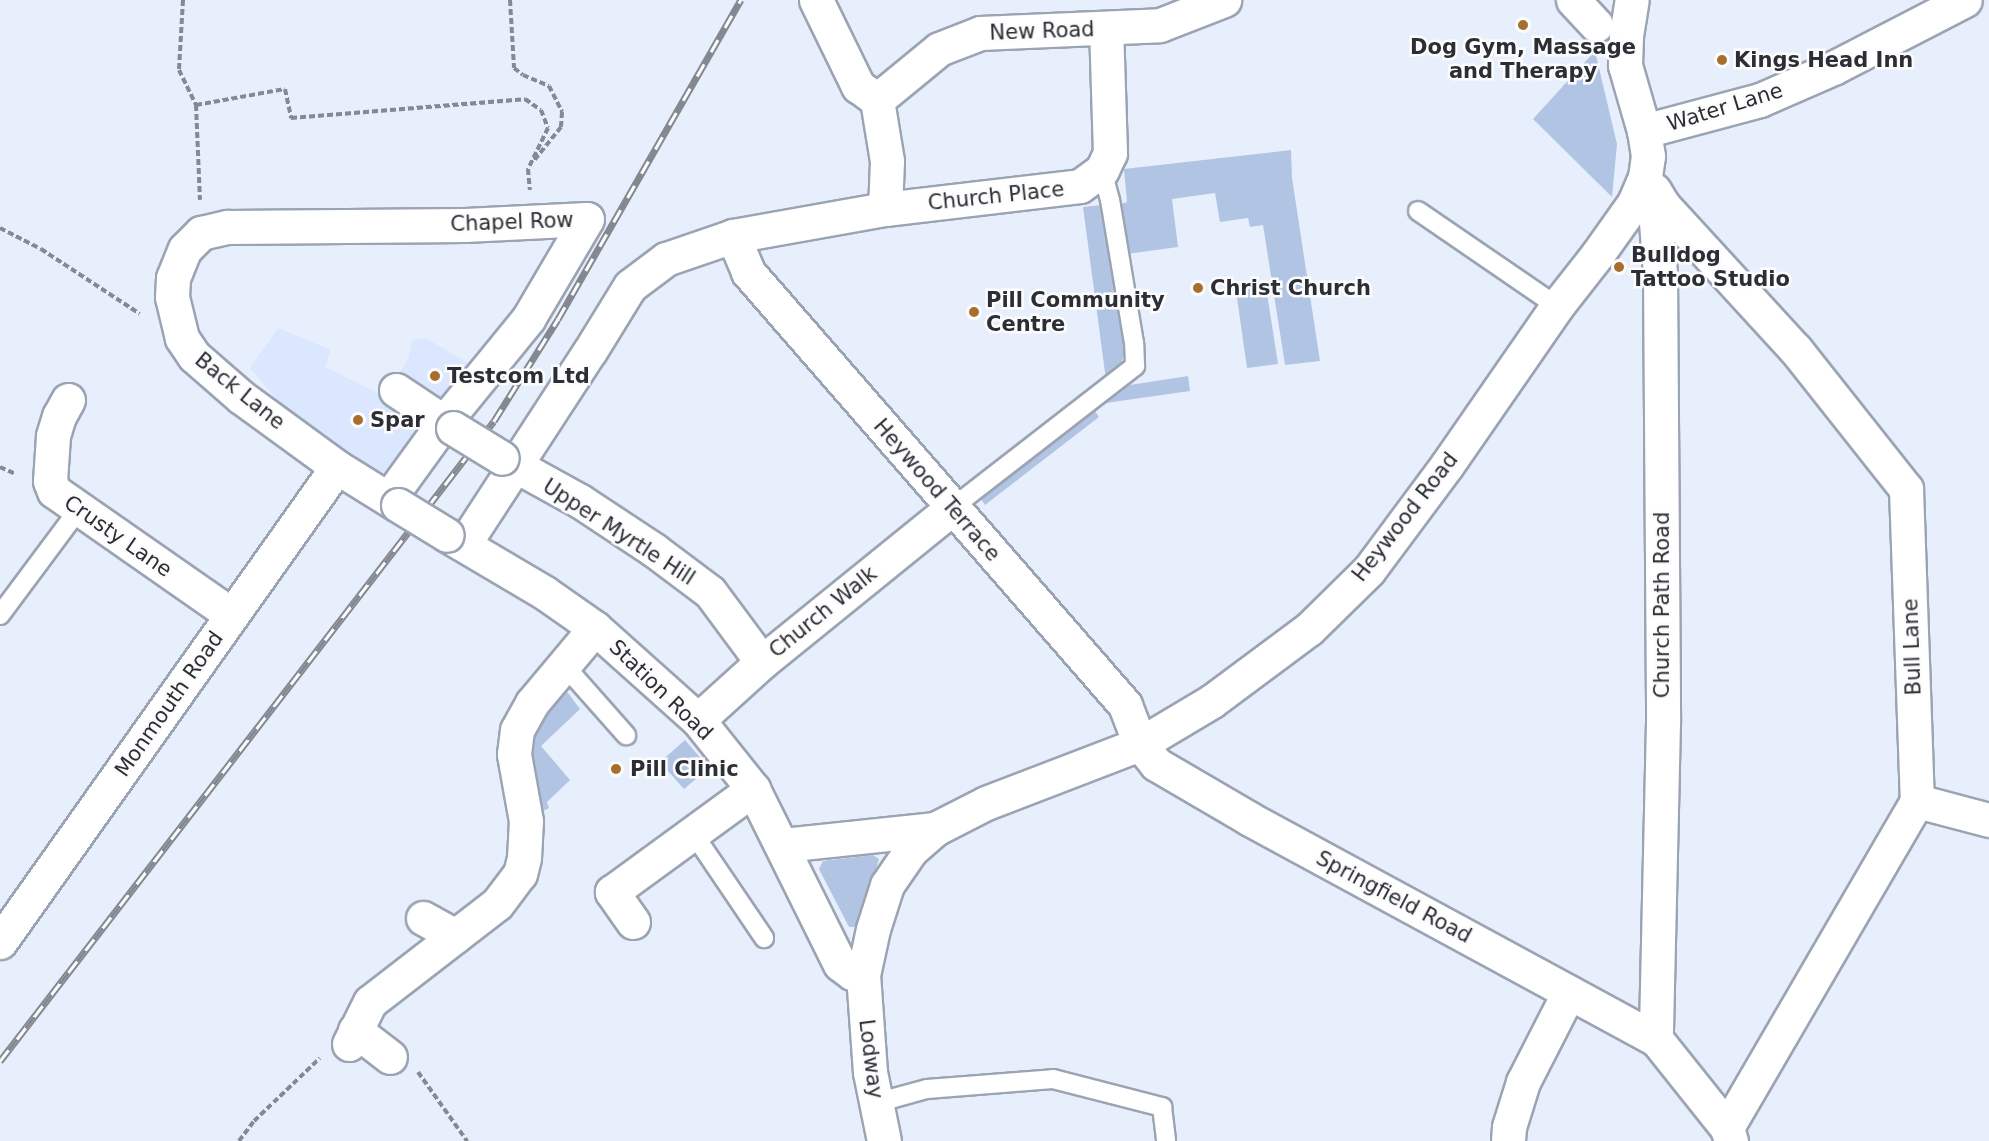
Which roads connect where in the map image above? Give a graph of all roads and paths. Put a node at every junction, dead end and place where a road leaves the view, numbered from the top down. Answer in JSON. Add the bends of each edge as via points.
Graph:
{"nodes":[{"id":1,"x":183,"y":0,"type":"edge"},
{"id":2,"x":510,"y":0,"type":"edge"},
{"id":3,"x":816,"y":0,"type":"edge"},
{"id":4,"x":1224,"y":0,"type":"edge"},
{"id":5,"x":1573,"y":0,"type":"edge"},
{"id":6,"x":1632,"y":0,"type":"edge"},
{"id":7,"x":1965,"y":0,"type":"edge"},
{"id":8,"x":1596,"y":25,"type":"dead end"},
{"id":9,"x":1106,"y":28,"type":"junction"},
{"id":10,"x":877,"y":100,"type":"junction"},
{"id":11,"x":196,"y":105,"type":"junction"},
{"id":12,"x":1644,"y":131,"type":"junction"},
{"id":13,"x":528,"y":170,"type":"junction"},
{"id":14,"x":1102,"y":170,"type":"junction"},
{"id":15,"x":1646,"y":177,"type":"junction"},
{"id":16,"x":1663,"y":205,"type":"junction"},
{"id":17,"x":885,"y":208,"type":"junction"},
{"id":18,"x":1419,"y":211,"type":"dead end"},
{"id":19,"x":533,"y":222,"type":"junction"},
{"id":20,"x":0,"y":228,"type":"edge"},
{"id":21,"x":201,"y":234,"type":"junction"},
{"id":22,"x":733,"y":236,"type":"junction"},
{"id":23,"x":1557,"y":306,"type":"junction"},
{"id":24,"x":144,"y":316,"type":"dead end"},
{"id":25,"x":396,"y":390,"type":"dead end"},
{"id":26,"x":68,"y":400,"type":"dead end"},
{"id":27,"x":448,"y":425,"type":"junction"},
{"id":28,"x":509,"y":462,"type":"junction"},
{"id":29,"x":337,"y":466,"type":"junction"},
{"id":30,"x":393,"y":502,"type":"junction"},
{"id":31,"x":952,"y":508,"type":"junction"},
{"id":32,"x":79,"y":509,"type":"junction"},
{"id":33,"x":455,"y":540,"type":"junction"},
{"id":34,"x":0,"y":615,"type":"edge"},
{"id":35,"x":232,"y":615,"type":"junction"},
{"id":36,"x":595,"y":628,"type":"junction"},
{"id":37,"x":762,"y":662,"type":"junction"},
{"id":38,"x":564,"y":665,"type":"junction"},
{"id":39,"x":698,"y":720,"type":"junction"},
{"id":40,"x":626,"y":735,"type":"dead end"},
{"id":41,"x":1140,"y":744,"type":"junction"},
{"id":42,"x":753,"y":789,"type":"junction"},
{"id":43,"x":1917,"y":801,"type":"junction"},
{"id":44,"x":1989,"y":820,"type":"edge"},
{"id":45,"x":935,"y":829,"type":"junction"},
{"id":46,"x":693,"y":833,"type":"junction"},
{"id":47,"x":783,"y":845,"type":"junction"},
{"id":48,"x":423,"y":918,"type":"dead end"},
{"id":49,"x":633,"y":922,"type":"dead end"},
{"id":50,"x":455,"y":936,"type":"junction"},
{"id":51,"x":764,"y":938,"type":"dead end"},
{"id":52,"x":0,"y":942,"type":"edge"},
{"id":53,"x":863,"y":975,"type":"junction"},
{"id":54,"x":1569,"y":992,"type":"junction"},
{"id":55,"x":352,"y":1037,"type":"junction"},
{"id":56,"x":1656,"y":1039,"type":"junction"},
{"id":57,"x":390,"y":1057,"type":"dead end"},
{"id":58,"x":876,"y":1103,"type":"junction"},
{"id":59,"x":1729,"y":1134,"type":"edge"},
{"id":60,"x":239,"y":1141,"type":"edge"},
{"id":61,"x":884,"y":1141,"type":"edge"},
{"id":62,"x":1166,"y":1141,"type":"edge"},
{"id":63,"x":1508,"y":1141,"type":"edge"}],
"edges":[{"from":1,"to":11,"type":"path","via":[[179,70]]},
{"from":2,"to":13,"type":"path","via":[[514,68],[549,86],[562,112],[561,127]]},
{"from":3,"to":10,"type":"street","via":[[858,86]]},
{"from":4,"to":9,"type":"street","name":"New Road","via":[[1160,25]]},
{"from":5,"to":8,"type":"street"},
{"from":6,"to":12,"type":"street","name":"Heywood Road","via":[[1625,65]]},
{"from":7,"to":12,"type":"street","name":"Water Lane","via":[[1845,62],[1760,100]]},
{"from":9,"to":10,"type":"street","name":"New Road","via":[[980,33],[939,49]]},
{"from":9,"to":14,"type":"street","via":[[1110,153]]},
{"from":10,"to":17,"type":"street","via":[[887,161]]},
{"from":11,"to":13,"type":"path","via":[[285,89],[291,118],[525,99],[541,110],[548,128]]},
{"from":11,"to":21,"type":"path"},
{"from":12,"to":15,"type":"street","name":"Heywood Road"},
{"from":13,"to":19,"type":"path"},
{"from":14,"to":17,"type":"street","name":"Church Place","via":[[1080,186]]},
{"from":14,"to":31,"type":"lane","via":[[1135,366]]},
{"from":15,"to":16,"type":"street"},
{"from":15,"to":23,"type":"street","name":"Heywood Road","via":[[1634,203]]},
{"from":16,"to":43,"type":"street","name":"Bull Lane","via":[[1796,350],[1906,489]]},
{"from":16,"to":56,"type":"street","name":"Church Path Road","via":[[1656,222],[1660,274],[1663,722]]},
{"from":17,"to":22,"type":"street","name":"Church Place"},
{"from":18,"to":23,"type":"lane"},
{"from":19,"to":21,"type":"street","name":"Chapel Row","via":[[228,227]]},
{"from":19,"to":27,"type":"street","name":"Chapel Row","via":[[587,219],[528,319]]},
{"from":20,"to":24,"type":"path","via":[[41,249]]},
{"from":21,"to":29,"type":"street","name":"Back Lane","via":[[185,249],[173,278],[175,315],[182,338],[194,356],[241,397]]},
{"from":22,"to":28,"type":"street","name":"Church Place","via":[[666,259],[630,286]]},
{"from":22,"to":31,"type":"street","name":"Heywood Terrace","via":[[748,272]]},
{"from":23,"to":41,"type":"street","name":"Heywood Road","via":[[1369,570],[1309,629],[1212,701]]},
{"from":25,"to":27,"type":"street","name":"Upper Myrtle Hill"},
{"from":26,"to":32,"type":"street","name":"Crusty Lane","via":[[53,436],[50,482],[54,491]]},
{"from":27,"to":28,"type":"street","name":"Upper Myrtle Hill","bridge":true},
{"from":27,"to":30,"type":"street","name":"Chapel Row"},
{"from":28,"to":33,"type":"street","name":"Church Place"},
{"from":28,"to":37,"type":"street","name":"Upper Myrtle Hill","via":[[580,501],[710,592]]},
{"from":29,"to":30,"type":"street","name":"Back Lane"},
{"from":29,"to":35,"type":"street","name":"Monmouth Road"},
{"from":30,"to":33,"type":"street","name":"Station Road","bridge":true},
{"from":31,"to":37,"type":"street","name":"Church Walk"},
{"from":31,"to":41,"type":"street","name":"Heywood Terrace","via":[[1125,705]]},
{"from":32,"to":34,"type":"lane"},
{"from":32,"to":35,"type":"street","name":"Crusty Lane"},
{"from":33,"to":36,"type":"street","name":"Station Road","via":[[545,593]]},
{"from":35,"to":52,"type":"street","name":"Monmouth Road"},
{"from":36,"to":38,"type":"street"},
{"from":36,"to":39,"type":"street","name":"Station Road"},
{"from":37,"to":39,"type":"street","name":"Church Walk"},
{"from":38,"to":40,"type":"lane"},
{"from":38,"to":50,"type":"street","via":[[522,718],[514,743],[526,821],[520,874],[497,904]]},
{"from":39,"to":42,"type":"street","name":"Station Road"},
{"from":41,"to":45,"type":"street","name":"Heywood Road","via":[[986,803]]},
{"from":41,"to":54,"type":"street","name":"Springfield Road","via":[[1156,764],[1250,819]]},
{"from":42,"to":46,"type":"street"},
{"from":42,"to":47,"type":"street","name":"Station Road"},
{"from":43,"to":44,"type":"street"},
{"from":43,"to":59,"type":"street"},
{"from":45,"to":47,"type":"street"},
{"from":45,"to":53,"type":"street","name":"Heywood Road","via":[[911,850],[887,885]]},
{"from":46,"to":49,"type":"street","via":[[612,892]]},
{"from":46,"to":51,"type":"lane"},
{"from":47,"to":53,"type":"street","name":"Station Road","via":[[840,964]]},
{"from":48,"to":50,"type":"street"},
{"from":50,"to":55,"type":"street","via":[[379,993],[364,1011]]},
{"from":53,"to":58,"type":"street","name":"Lodway"},
{"from":54,"to":56,"type":"street","name":"Springfield Road"},
{"from":54,"to":63,"type":"street","via":[[1522,1082]]},
{"from":55,"to":57,"type":"street"},
{"from":55,"to":60,"type":"path","via":[[331,1047],[254,1121]]},
{"from":56,"to":59,"type":"street"},
{"from":58,"to":61,"type":"street","name":"Lodway"},
{"from":58,"to":62,"type":"lane","via":[[927,1089],[1053,1079],[1162,1107]]}]}
